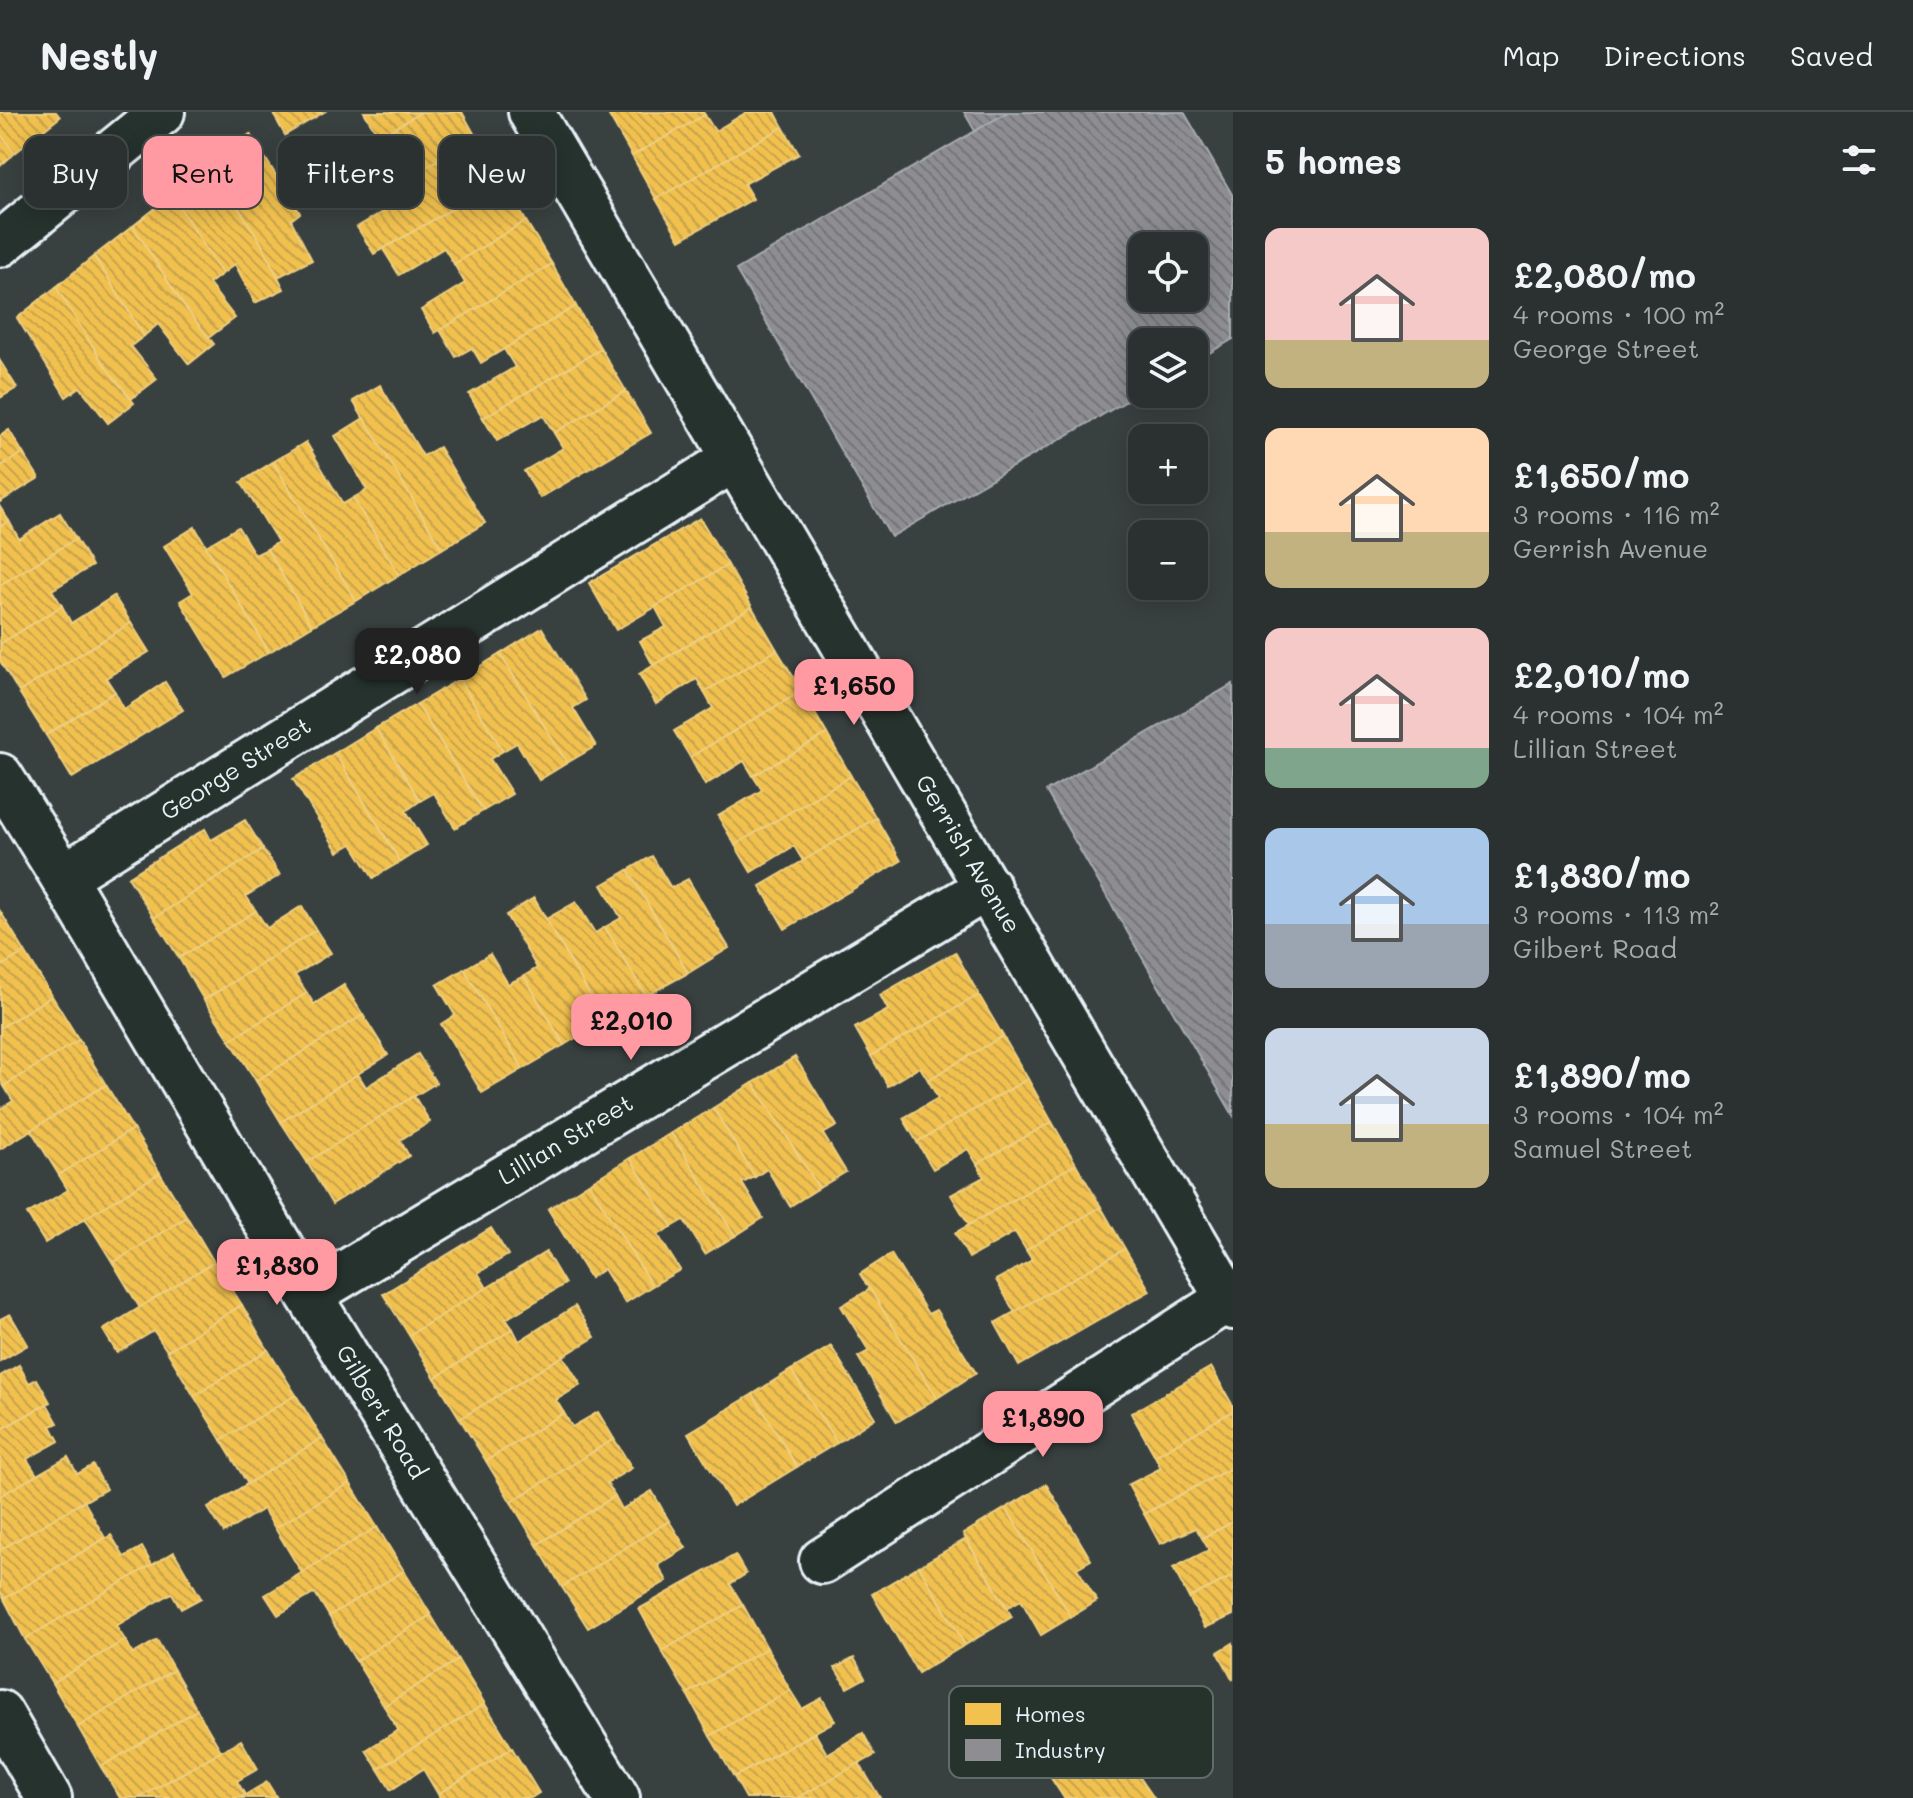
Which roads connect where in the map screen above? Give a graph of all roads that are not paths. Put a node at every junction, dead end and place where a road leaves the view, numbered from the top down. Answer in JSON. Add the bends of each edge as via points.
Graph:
{"nodes":[{"id":1,"x":162,"y":112,"type":"edge"},
{"id":2,"x":531,"y":112,"type":"edge"},
{"id":3,"x":0,"y":244,"type":"edge"},
{"id":4,"x":734,"y":459,"type":"junction"},
{"id":5,"x":0,"y":776,"type":"edge"},
{"id":6,"x":63,"y":877,"type":"junction"},
{"id":7,"x":988,"y":887,"type":"junction"},
{"id":8,"x":309,"y":1295,"type":"junction"},
{"id":9,"x":1230,"y":1303,"type":"edge"},
{"id":10,"x":822,"y":1561,"type":"dead end"},
{"id":11,"x":0,"y":1713,"type":"edge"},
{"id":12,"x":49,"y":1798,"type":"edge"},
{"id":13,"x":617,"y":1798,"type":"edge"}],
"edges":[{"from":1,"to":3,"type":"street"},
{"from":2,"to":4,"type":"street","name":"Gerrish Avenue"},
{"from":4,"to":6,"type":"street","name":"George Street"},
{"from":4,"to":7,"type":"street","name":"Gerrish Avenue"},
{"from":5,"to":6,"type":"street","name":"Gilbert Road"},
{"from":6,"to":8,"type":"street","name":"Gilbert Road"},
{"from":7,"to":8,"type":"street","name":"Lillian Street"},
{"from":7,"to":9,"type":"street","name":"Gerrish Avenue"},
{"from":8,"to":13,"type":"street","name":"Gilbert Road"},
{"from":9,"to":10,"type":"street"},
{"from":11,"to":12,"type":"street"}]}
